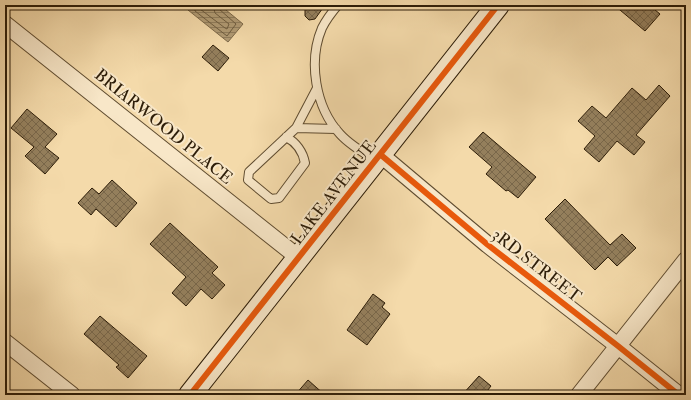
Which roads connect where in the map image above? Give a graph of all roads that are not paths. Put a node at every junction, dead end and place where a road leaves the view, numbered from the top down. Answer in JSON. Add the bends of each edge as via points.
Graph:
{"nodes":[{"id":1,"x":338,"y":5,"type":"edge"},
{"id":2,"x":493,"y":8,"type":"edge"},
{"id":3,"x":5,"y":24,"type":"edge"},
{"id":4,"x":318,"y":88,"type":"junction"},
{"id":5,"x":296,"y":128,"type":"junction"},
{"id":6,"x":336,"y":128,"type":"junction"},
{"id":7,"x":286,"y":137,"type":"junction"},
{"id":8,"x":378,"y":158,"type":"junction"},
{"id":9,"x":299,"y":258,"type":"junction"},
{"id":10,"x":686,"y":260,"type":"edge"},
{"id":11,"x":5,"y":342,"type":"edge"},
{"id":12,"x":618,"y":346,"type":"junction"},
{"id":13,"x":72,"y":395,"type":"edge"},
{"id":14,"x":190,"y":395,"type":"edge"},
{"id":15,"x":579,"y":395,"type":"edge"},
{"id":16,"x":680,"y":395,"type":"edge"}],
"edges":[{"from":1,"to":4,"type":"lane","via":[[323,26],[319,38],[315,67]]},
{"from":2,"to":8,"type":"main road","name":"LAKE AVENUE"},
{"from":3,"to":9,"type":"street","name":"BRIARWOOD PLACE"},
{"from":4,"to":5,"type":"lane"},
{"from":4,"to":6,"type":"lane","via":[[325,112]]},
{"from":5,"to":6,"type":"lane"},
{"from":5,"to":7,"type":"lane"},
{"from":6,"to":8,"type":"lane","via":[[339,134],[356,148]]},
{"from":7,"to":7,"type":"lane","via":[[249,172],[248,180],[270,199],[279,198],[305,163],[304,154]]},
{"from":8,"to":9,"type":"main road","name":"LAKE AVENUE"},
{"from":8,"to":12,"type":"street","name":"3RD STREET"},
{"from":9,"to":14,"type":"main road","name":"LAKE AVENUE"},
{"from":10,"to":12,"type":"street"},
{"from":11,"to":13,"type":"street"},
{"from":12,"to":15,"type":"street"},
{"from":12,"to":16,"type":"street","name":"3RD STREET"}]}
